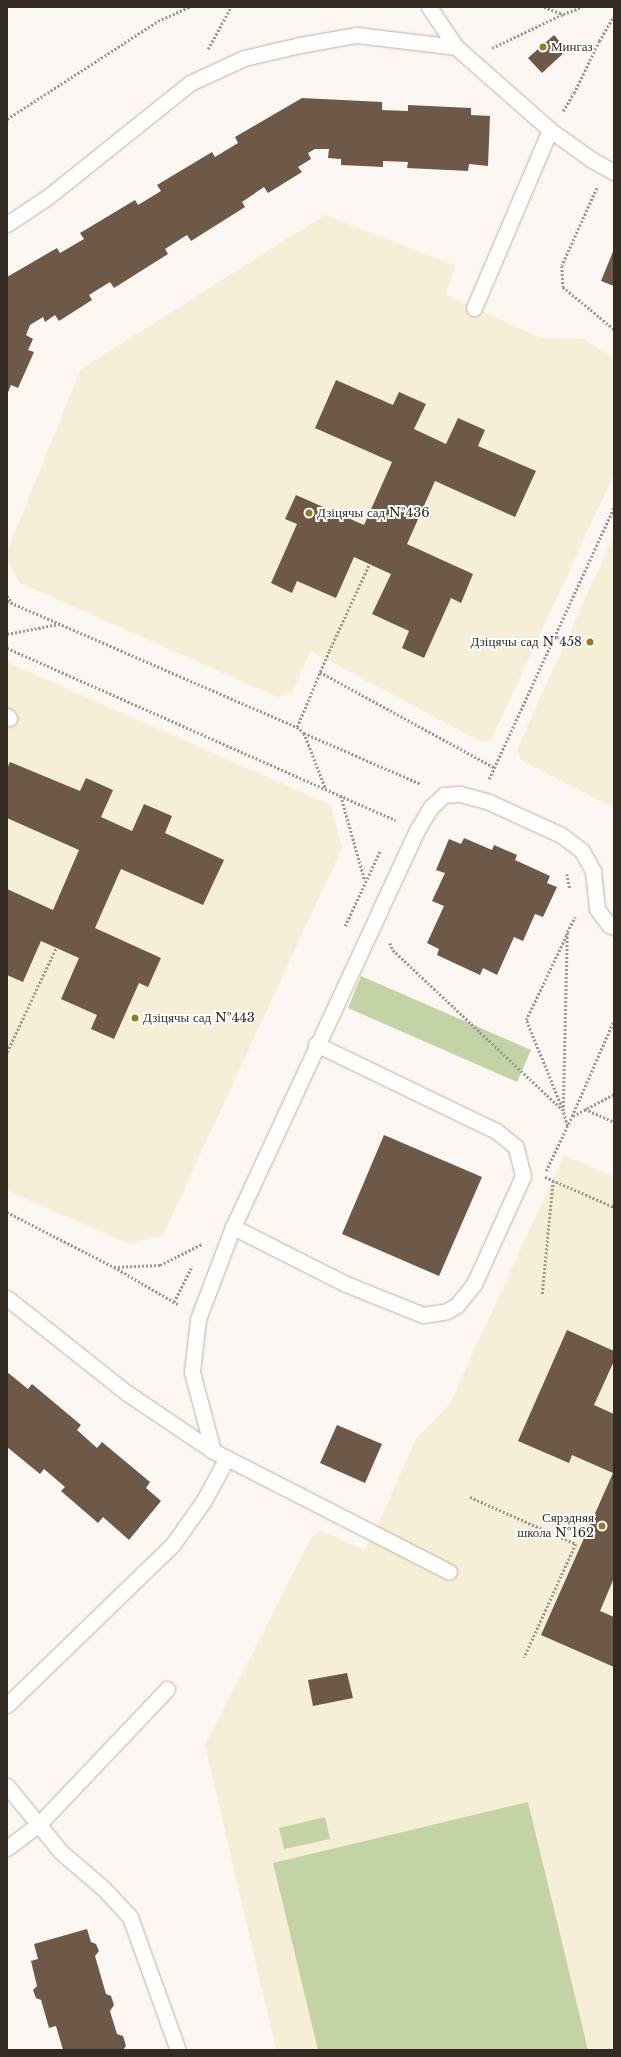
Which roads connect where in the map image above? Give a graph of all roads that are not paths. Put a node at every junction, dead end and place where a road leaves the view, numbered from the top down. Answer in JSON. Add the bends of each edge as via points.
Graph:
{"nodes":[{"id":1,"x":429,"y":7,"type":"edge"},
{"id":2,"x":456,"y":47,"type":"junction"},
{"id":3,"x":550,"y":130,"type":"junction"},
{"id":4,"x":610,"y":170,"type":"edge"},
{"id":5,"x":7,"y":224,"type":"edge"},
{"id":6,"x":474,"y":308,"type":"dead end"},
{"id":7,"x":614,"y":927,"type":"edge"},
{"id":8,"x":316,"y":1044,"type":"junction"},
{"id":9,"x":233,"y":1227,"type":"junction"},
{"id":10,"x":7,"y":1298,"type":"edge"},
{"id":11,"x":213,"y":1450,"type":"junction"},
{"id":12,"x":227,"y":1458,"type":"junction"},
{"id":13,"x":449,"y":1572,"type":"dead end"},
{"id":14,"x":167,"y":1689,"type":"dead end"},
{"id":15,"x":7,"y":1704,"type":"edge"},
{"id":16,"x":7,"y":1786,"type":"edge"},
{"id":17,"x":39,"y":1824,"type":"junction"},
{"id":18,"x":7,"y":1848,"type":"edge"},
{"id":19,"x":178,"y":2050,"type":"edge"}],
"edges":[{"from":1,"to":2,"type":"lane"},
{"from":2,"to":3,"type":"lane"},
{"from":2,"to":5,"type":"lane","via":[[357,35],[244,58],[190,83],[49,196]]},
{"from":3,"to":4,"type":"lane"},
{"from":3,"to":6,"type":"lane"},
{"from":7,"to":8,"type":"lane","via":[[609,925],[597,909],[592,872],[582,851],[577,847],[560,835],[489,802],[460,794],[444,795],[431,807],[417,830]]},
{"from":8,"to":9,"type":"lane"},
{"from":8,"to":9,"type":"lane","via":[[496,1130],[516,1147],[523,1176],[474,1284],[457,1305],[447,1311],[423,1315],[346,1284]]},
{"from":9,"to":11,"type":"lane","via":[[198,1319],[192,1372]]},
{"from":10,"to":11,"type":"lane","via":[[127,1393]]},
{"from":11,"to":12,"type":"lane"},
{"from":12,"to":13,"type":"lane"},
{"from":12,"to":15,"type":"lane","via":[[203,1502],[173,1544]]},
{"from":14,"to":17,"type":"lane"},
{"from":16,"to":17,"type":"lane"},
{"from":17,"to":18,"type":"lane"},
{"from":17,"to":19,"type":"lane","via":[[61,1852],[104,1889],[130,1917]]}]}
